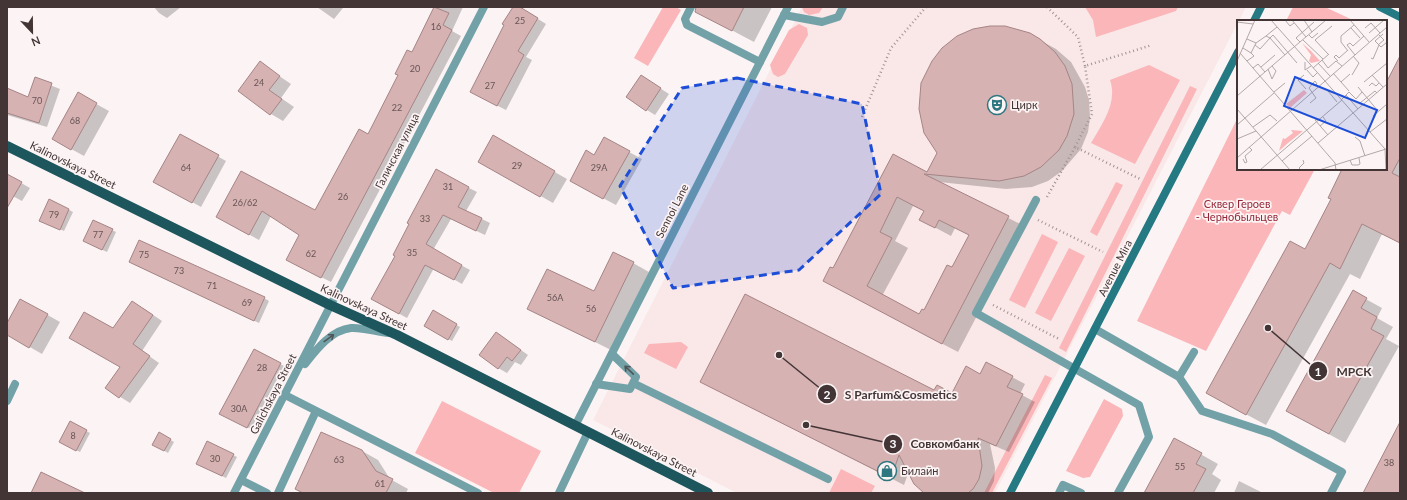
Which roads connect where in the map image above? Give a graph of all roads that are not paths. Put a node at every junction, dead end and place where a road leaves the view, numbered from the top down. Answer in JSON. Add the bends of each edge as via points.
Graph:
{"nodes":[{"id":1,"x":484,"y":7,"type":"edge"},
{"id":2,"x":691,"y":7,"type":"edge"},
{"id":3,"x":788,"y":7,"type":"edge"},
{"id":4,"x":843,"y":7,"type":"edge"},
{"id":5,"x":1261,"y":7,"type":"edge"},
{"id":6,"x":1380,"y":7,"type":"edge"},
{"id":7,"x":784,"y":15,"type":"junction"},
{"id":8,"x":1400,"y":17,"type":"edge"},
{"id":9,"x":1254,"y":20,"type":"edge"},
{"id":10,"x":1237,"y":54,"type":"edge"},
{"id":11,"x":760,"y":62,"type":"junction"},
{"id":12,"x":7,"y":146,"type":"edge"},
{"id":13,"x":1036,"y":200,"type":"dead end"},
{"id":14,"x":330,"y":305,"type":"junction"},
{"id":15,"x":1095,"y":329,"type":"junction"},
{"id":16,"x":397,"y":335,"type":"junction"},
{"id":17,"x":1194,"y":352,"type":"dead end"},
{"id":18,"x":612,"y":354,"type":"junction"},
{"id":19,"x":1075,"y":369,"type":"junction"},
{"id":20,"x":1179,"y":377,"type":"junction"},
{"id":21,"x":294,"y":378,"type":"junction"},
{"id":22,"x":633,"y":383,"type":"junction"},
{"id":23,"x":15,"y":384,"type":"dead end"},
{"id":24,"x":596,"y":384,"type":"junction"},
{"id":25,"x":285,"y":395,"type":"junction"},
{"id":26,"x":7,"y":401,"type":"edge"},
{"id":27,"x":316,"y":411,"type":"junction"},
{"id":28,"x":575,"y":426,"type":"junction"},
{"id":29,"x":588,"y":432,"type":"junction"},
{"id":30,"x":828,"y":479,"type":"dead end"},
{"id":31,"x":241,"y":480,"type":"junction"},
{"id":32,"x":234,"y":493,"type":"edge"},
{"id":33,"x":266,"y":493,"type":"edge"},
{"id":34,"x":278,"y":493,"type":"edge"},
{"id":35,"x":478,"y":493,"type":"edge"},
{"id":36,"x":559,"y":493,"type":"edge"},
{"id":37,"x":708,"y":493,"type":"edge"},
{"id":38,"x":1010,"y":493,"type":"edge"},
{"id":39,"x":1059,"y":493,"type":"edge"},
{"id":40,"x":1081,"y":493,"type":"edge"},
{"id":41,"x":1118,"y":493,"type":"edge"},
{"id":42,"x":1331,"y":493,"type":"edge"}],
"edges":[{"from":1,"to":14,"type":"street","name":"Галичская улица"},
{"from":2,"to":11,"type":"street","via":[[685,19],[687,25]]},
{"from":3,"to":7,"type":"street","name":"Sennoi Lane"},
{"from":4,"to":7,"type":"street","via":[[838,17],[822,22]]},
{"from":5,"to":9,"type":"main road"},
{"from":6,"to":8,"type":"main road"},
{"from":7,"to":11,"type":"street","name":"Sennoi Lane"},
{"from":10,"to":15,"type":"main road","name":"Avenue Mira"},
{"from":11,"to":18,"type":"street","name":"Sennoi Lane"},
{"from":12,"to":14,"type":"main road","name":"Kalinovskaya Street"},
{"from":13,"to":19,"type":"street","via":[[976,313]]},
{"from":14,"to":16,"type":"main road","name":"Kalinovskaya Street"},
{"from":14,"to":21,"type":"street","name":"Galichskaya Street"},
{"from":15,"to":19,"type":"main road","name":"Avenue Mira"},
{"from":15,"to":20,"type":"street"},
{"from":21,"to":16,"type":"street","one_way":true,"via":[[320,345],[337,333],[351,328]]},
{"from":16,"to":28,"type":"main road","name":"Kalinovskaya Street"},
{"from":17,"to":20,"type":"street"},
{"from":22,"to":18,"type":"street","one_way":true,"via":[[636,377]]},
{"from":18,"to":24,"type":"street","name":"Sennoi Lane"},
{"from":19,"to":38,"type":"main road","name":"Avenue Mira"},
{"from":19,"to":41,"type":"street","via":[[1139,405],[1149,437]]},
{"from":20,"to":42,"type":"street","via":[[1202,411],[1272,434],[1342,472]]},
{"from":21,"to":25,"type":"street","name":"Galichskaya Street"},
{"from":22,"to":24,"type":"street","via":[[630,389]]},
{"from":22,"to":30,"type":"street"},
{"from":23,"to":26,"type":"street"},
{"from":24,"to":28,"type":"street","name":"Sennoi Lane"},
{"from":25,"to":27,"type":"street"},
{"from":25,"to":31,"type":"street","name":"Galichskaya Street"},
{"from":27,"to":34,"type":"street"},
{"from":27,"to":35,"type":"street"},
{"from":28,"to":29,"type":"main road","name":"Kalinovskaya Street"},
{"from":29,"to":36,"type":"street"},
{"from":29,"to":37,"type":"main road","name":"Kalinovskaya Street"},
{"from":31,"to":32,"type":"street","name":"Galichskaya Street"},
{"from":31,"to":33,"type":"street"},
{"from":39,"to":40,"type":"street","via":[[1063,485]]}]}
